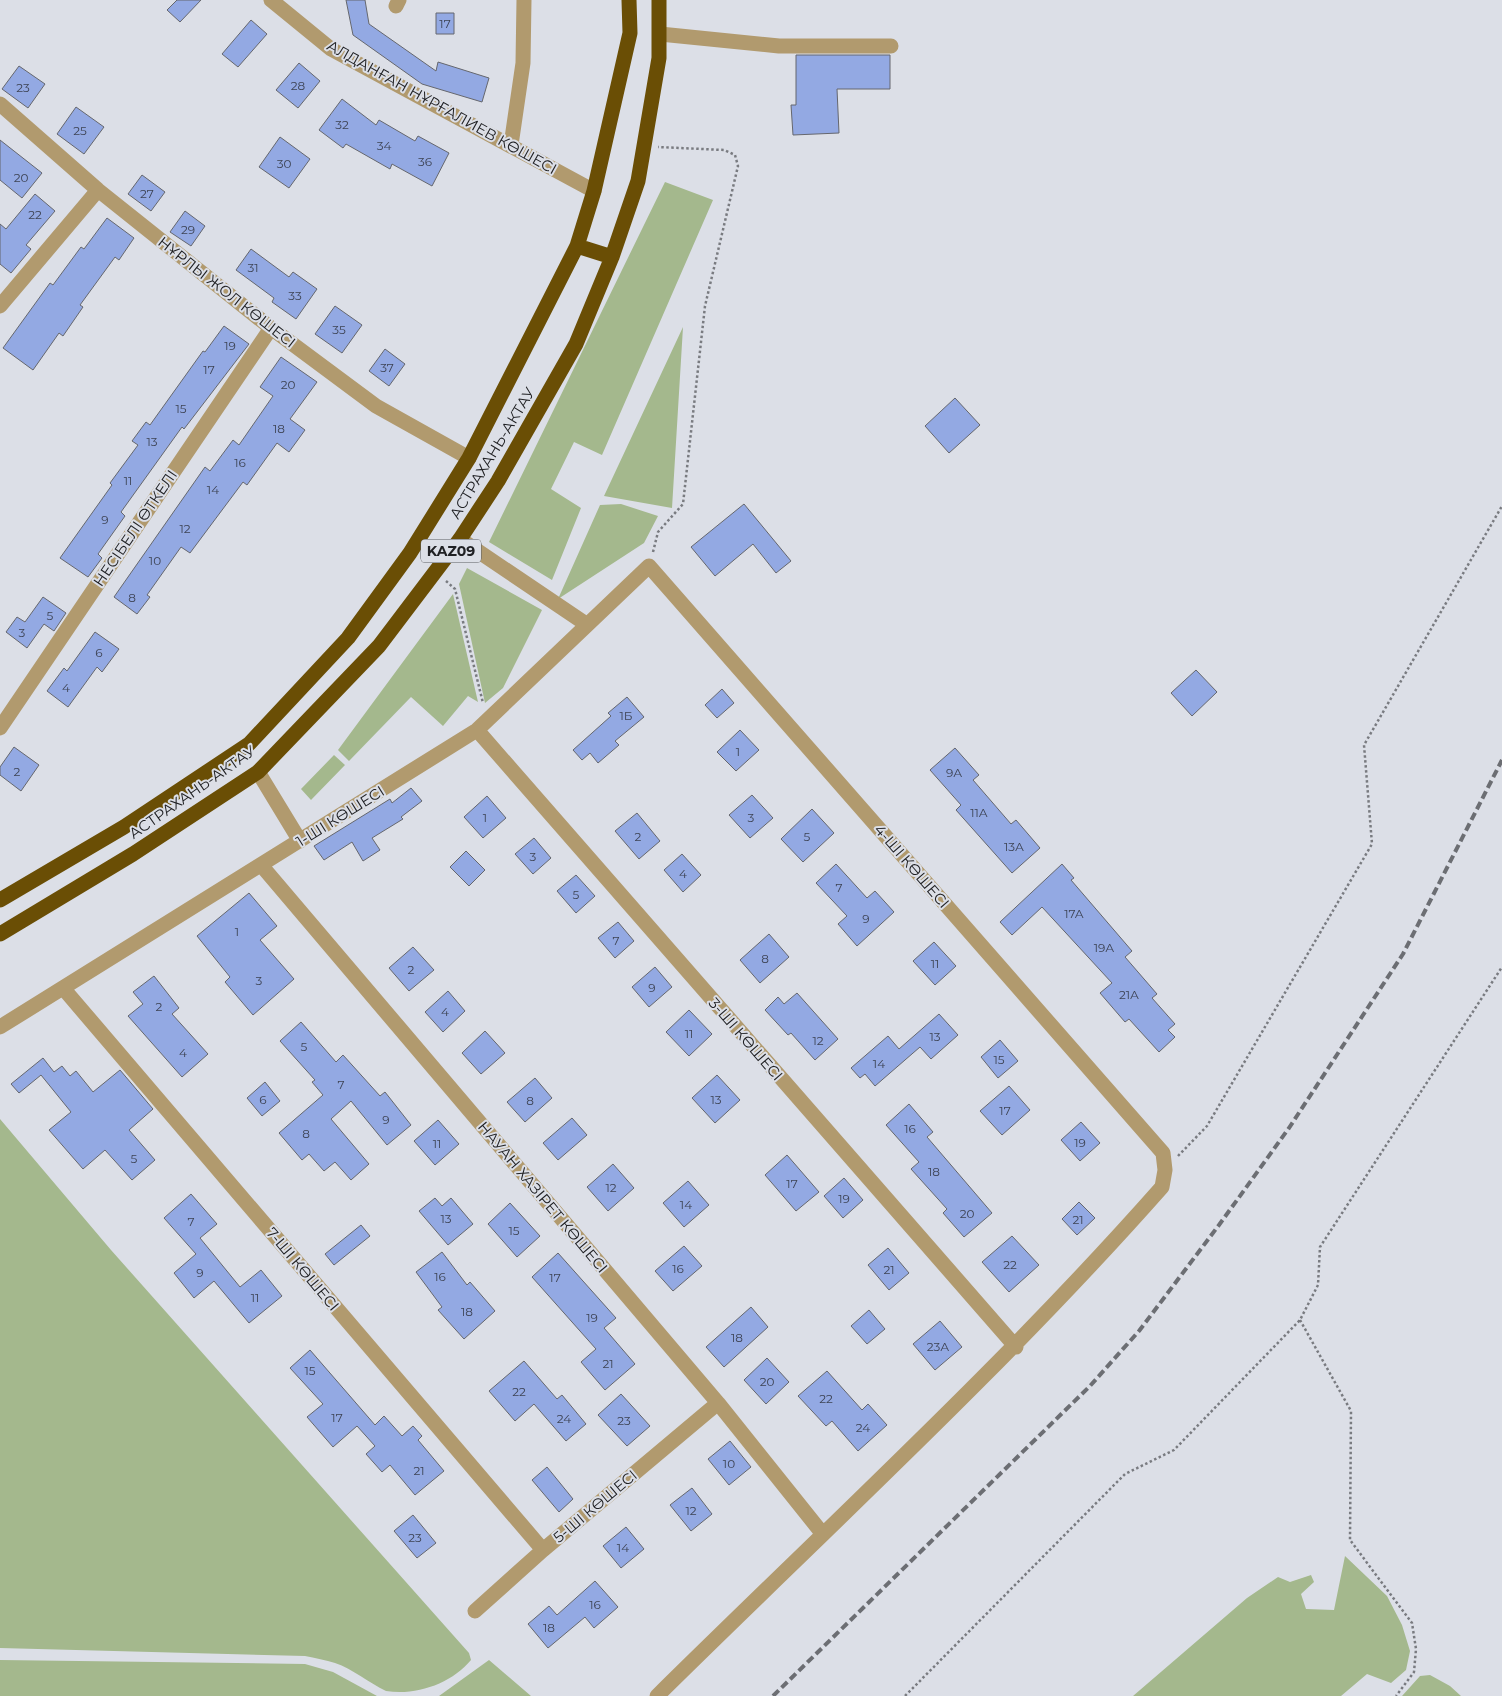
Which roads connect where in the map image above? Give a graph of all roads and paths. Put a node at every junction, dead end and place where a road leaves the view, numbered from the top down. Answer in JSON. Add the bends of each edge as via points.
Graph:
{"nodes":[{"id":1,"x":270,"y":0,"type":"edge"},
{"id":2,"x":524,"y":0,"type":"edge"},
{"id":3,"x":629,"y":0,"type":"edge"},
{"id":4,"x":659,"y":0,"type":"edge"},
{"id":5,"x":660,"y":34,"type":"junction"},
{"id":6,"x":891,"y":46,"type":"dead end"},
{"id":7,"x":0,"y":104,"type":"edge"},
{"id":8,"x":512,"y":145,"type":"junction"},
{"id":9,"x":644,"y":146,"type":"junction"},
{"id":10,"x":98,"y":190,"type":"junction"},
{"id":11,"x":594,"y":191,"type":"junction"},
{"id":12,"x":578,"y":246,"type":"junction"},
{"id":13,"x":612,"y":257,"type":"junction"},
{"id":14,"x":0,"y":306,"type":"edge"},
{"id":15,"x":271,"y":328,"type":"junction"},
{"id":16,"x":469,"y":458,"type":"junction"},
{"id":17,"x":1502,"y":506,"type":"edge"},
{"id":18,"x":460,"y":539,"type":"junction"},
{"id":19,"x":649,"y":566,"type":"junction"},
{"id":20,"x":436,"y":571,"type":"junction"},
{"id":21,"x":586,"y":624,"type":"junction"},
{"id":22,"x":482,"y":725,"type":"junction"},
{"id":23,"x":0,"y":728,"type":"edge"},
{"id":24,"x":258,"y":772,"type":"junction"},
{"id":25,"x":300,"y":841,"type":"junction"},
{"id":26,"x":260,"y":865,"type":"junction"},
{"id":27,"x":0,"y":900,"type":"edge"},
{"id":28,"x":0,"y":934,"type":"edge"},
{"id":29,"x":1502,"y":967,"type":"edge"},
{"id":30,"x":63,"y":988,"type":"junction"},
{"id":31,"x":0,"y":1027,"type":"edge"},
{"id":32,"x":1165,"y":1170,"type":"junction"},
{"id":33,"x":1300,"y":1320,"type":"junction"},
{"id":34,"x":1016,"y":1347,"type":"junction"},
{"id":35,"x":718,"y":1403,"type":"junction"},
{"id":36,"x":822,"y":1533,"type":"junction"},
{"id":37,"x":543,"y":1550,"type":"junction"},
{"id":38,"x":475,"y":1611,"type":"dead end"},
{"id":39,"x":657,"y":1696,"type":"edge"},
{"id":40,"x":905,"y":1696,"type":"edge"},
{"id":41,"x":1396,"y":1696,"type":"edge"}],
"edges":[{"from":1,"to":8,"type":"street","name":"АЛДАНҒАН НҰРҒАЛИЕВ КӨШЕСІ","via":[[331,49]]},
{"from":2,"to":8,"type":"street","via":[[523,63]]},
{"from":3,"to":11,"type":"highway","number":"KAZ09","via":[[630,33]]},
{"from":4,"to":5,"type":"highway","name":"АСТРАХАНЬ-АКТАУ","number":"KAZ09"},
{"from":5,"to":6,"type":"street","via":[[779,46]]},
{"from":5,"to":9,"type":"highway","name":"АСТРАХАНЬ-АКТАУ","number":"KAZ09"},
{"from":7,"to":10,"type":"street","name":"НҰРЛЫ ЖОЛ КӨШЕСІ"},
{"from":8,"to":11,"type":"street","name":"АЛДАНҒАН НҰРҒАЛИЕВ КӨШЕСІ"},
{"from":9,"to":13,"type":"highway","name":"АСТРАХАНЬ-АКТАУ","number":"KAZ09","via":[[638,182]]},
{"from":9,"to":19,"type":"path","via":[[724,150],[736,155],[738,166],[705,306],[683,504],[658,532]]},
{"from":10,"to":14,"type":"street"},
{"from":10,"to":15,"type":"street","name":"НҰРЛЫ ЖОЛ КӨШЕСІ"},
{"from":11,"to":12,"type":"highway","number":"KAZ09"},
{"from":12,"to":13,"type":"highway"},
{"from":12,"to":16,"type":"highway","number":"KAZ09"},
{"from":13,"to":18,"type":"highway","name":"АСТРАХАНЬ-АКТАУ","number":"KAZ09","via":[[576,344],[498,481]]},
{"from":15,"to":16,"type":"street","name":"НҰРЛЫ ЖОЛ КӨШЕСІ","via":[[376,406]]},
{"from":15,"to":23,"type":"street","name":"НЕСІБЕЛІ ӨТКЕЛІ"},
{"from":16,"to":27,"type":"highway","number":"KAZ09","via":[[410,553],[348,638],[249,744],[124,826]]},
{"from":17,"to":32,"type":"path","via":[[1364,745],[1372,844],[1207,1126]]},
{"from":18,"to":20,"type":"highway","name":"АСТРАХАНЬ-АКТАУ","number":"KAZ09"},
{"from":18,"to":21,"type":"street"},
{"from":19,"to":21,"type":"street","name":"1-ШI КӨШЕСІ"},
{"from":19,"to":32,"type":"street","name":"4-ШI КӨШЕСІ","via":[[1163,1153]]},
{"from":20,"to":22,"type":"path","via":[[455,589]]},
{"from":20,"to":24,"type":"highway","name":"АСТРАХАНЬ-АКТАУ","number":"KAZ09","via":[[379,646]]},
{"from":21,"to":22,"type":"street","name":"1-ШI КӨШЕСІ"},
{"from":22,"to":25,"type":"street","name":"1-ШI КӨШЕСІ"},
{"from":22,"to":34,"type":"street","name":"3-ШI КӨШЕСІ"},
{"from":24,"to":25,"type":"street"},
{"from":24,"to":28,"type":"highway","name":"АСТРАХАНЬ-АКТАУ","number":"KAZ09","via":[[133,854]]},
{"from":25,"to":26,"type":"street","name":"1-ШI КӨШЕСІ"},
{"from":26,"to":30,"type":"street","name":"1-ШI КӨШЕСІ"},
{"from":26,"to":35,"type":"street","name":"НАУАН ХАЗІРЕТ КӨШЕСІ"},
{"from":29,"to":33,"type":"path","via":[[1320,1247],[1318,1285]]},
{"from":30,"to":31,"type":"street","name":"1-ШI КӨШЕСІ"},
{"from":30,"to":37,"type":"street","name":"7-ШI КӨШЕСІ"},
{"from":32,"to":34,"type":"street","via":[[1162,1187]]},
{"from":33,"to":40,"type":"path","via":[[1174,1450],[1125,1474]]},
{"from":33,"to":41,"type":"path","via":[[1351,1412],[1350,1540],[1412,1623],[1416,1649],[1414,1672]]},
{"from":34,"to":36,"type":"street"},
{"from":35,"to":36,"type":"street","name":"НАУАН ХАЗІРЕТ КӨШЕСІ"},
{"from":35,"to":37,"type":"street","name":"5-ШI КӨШЕСІ"},
{"from":36,"to":39,"type":"street"},
{"from":37,"to":38,"type":"street","name":"5-ШI КӨШЕСІ"}]}
